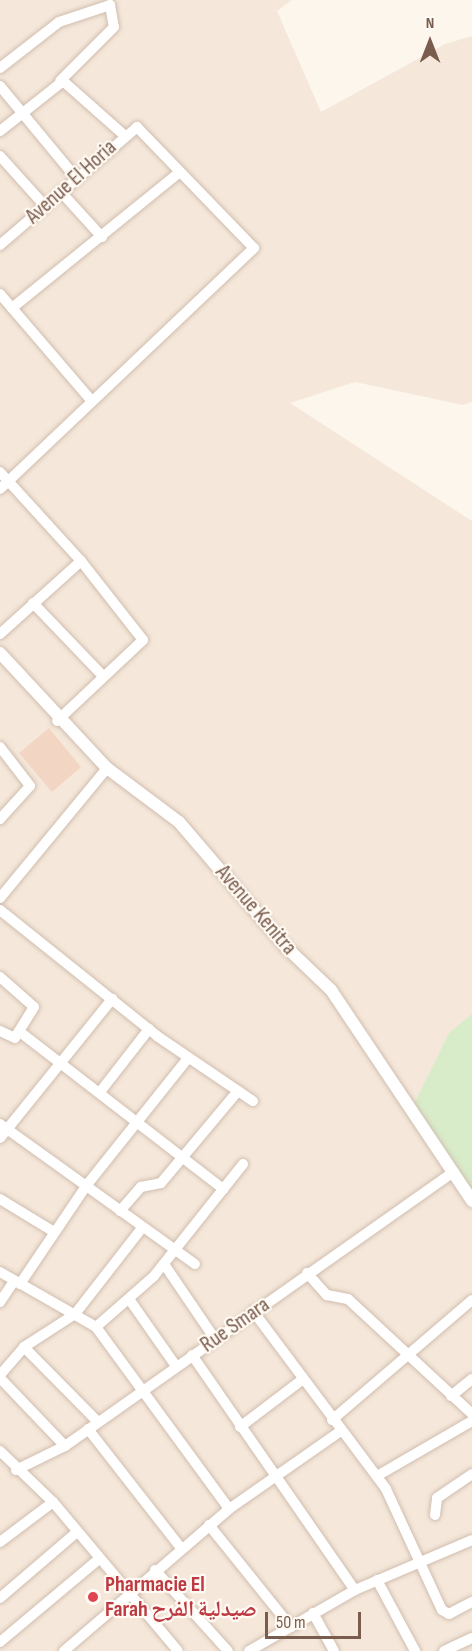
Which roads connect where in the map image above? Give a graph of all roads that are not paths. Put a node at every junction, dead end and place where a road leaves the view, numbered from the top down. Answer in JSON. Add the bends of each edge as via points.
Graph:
{"nodes":[{"id":1,"x":1,"y":65,"type":"edge"},
{"id":2,"x":60,"y":81,"type":"junction"},
{"id":3,"x":0,"y":86,"type":"edge"},
{"id":4,"x":21,"y":112,"type":"junction"},
{"id":5,"x":0,"y":131,"type":"edge"},
{"id":6,"x":124,"y":135,"type":"junction"},
{"id":7,"x":0,"y":156,"type":"edge"},
{"id":8,"x":179,"y":173,"type":"junction"},
{"id":9,"x":76,"y":178,"type":"junction"},
{"id":10,"x":61,"y":192,"type":"junction"},
{"id":11,"x":45,"y":206,"type":"junction"},
{"id":12,"x":102,"y":237,"type":"junction"},
{"id":13,"x":0,"y":245,"type":"edge"},
{"id":14,"x":0,"y":294,"type":"edge"},
{"id":15,"x":12,"y":308,"type":"junction"},
{"id":16,"x":91,"y":400,"type":"junction"},
{"id":17,"x":0,"y":472,"type":"edge"},
{"id":18,"x":4,"y":486,"type":"edge"},
{"id":19,"x":81,"y":561,"type":"junction"},
{"id":20,"x":33,"y":603,"type":"junction"},
{"id":21,"x":0,"y":634,"type":"edge"},
{"id":22,"x":0,"y":653,"type":"edge"},
{"id":23,"x":102,"y":675,"type":"junction"},
{"id":24,"x":57,"y":721,"type":"junction"},
{"id":25,"x":1,"y":750,"type":"edge"},
{"id":26,"x":107,"y":768,"type":"junction"},
{"id":27,"x":0,"y":819,"type":"edge"},
{"id":28,"x":0,"y":898,"type":"edge"},
{"id":29,"x":0,"y":910,"type":"edge"},
{"id":30,"x":0,"y":977,"type":"edge"},
{"id":31,"x":112,"y":999,"type":"junction"},
{"id":32,"x":149,"y":1029,"type":"junction"},
{"id":33,"x":0,"y":1031,"type":"edge"},
{"id":34,"x":20,"y":1032,"type":"junction"},
{"id":35,"x":188,"y":1058,"type":"junction"},
{"id":36,"x":64,"y":1063,"type":"junction"},
{"id":37,"x":238,"y":1091,"type":"junction"},
{"id":38,"x":100,"y":1092,"type":"junction"},
{"id":39,"x":253,"y":1101,"type":"dead end"},
{"id":40,"x":135,"y":1121,"type":"junction"},
{"id":41,"x":2,"y":1130,"type":"edge"},
{"id":42,"x":183,"y":1157,"type":"junction"},
{"id":43,"x":243,"y":1164,"type":"dead end"},
{"id":44,"x":450,"y":1174,"type":"junction"},
{"id":45,"x":86,"y":1185,"type":"junction"},
{"id":46,"x":223,"y":1189,"type":"junction"},
{"id":47,"x":0,"y":1199,"type":"edge"},
{"id":48,"x":472,"y":1201,"type":"edge"},
{"id":49,"x":120,"y":1211,"type":"junction"},
{"id":50,"x":142,"y":1228,"type":"junction"},
{"id":51,"x":54,"y":1232,"type":"junction"},
{"id":52,"x":174,"y":1250,"type":"junction"},
{"id":53,"x":164,"y":1264,"type":"junction"},
{"id":54,"x":195,"y":1264,"type":"dead end"},
{"id":55,"x":0,"y":1272,"type":"edge"},
{"id":56,"x":307,"y":1274,"type":"junction"},
{"id":57,"x":17,"y":1282,"type":"junction"},
{"id":58,"x":129,"y":1299,"type":"junction"},
{"id":59,"x":472,"y":1300,"type":"edge"},
{"id":60,"x":0,"y":1302,"type":"edge"},
{"id":61,"x":253,"y":1311,"type":"junction"},
{"id":62,"x":75,"y":1314,"type":"junction"},
{"id":63,"x":96,"y":1327,"type":"junction"},
{"id":64,"x":215,"y":1339,"type":"junction"},
{"id":65,"x":24,"y":1347,"type":"junction"},
{"id":66,"x":192,"y":1355,"type":"junction"},
{"id":67,"x":405,"y":1356,"type":"junction"},
{"id":68,"x":176,"y":1366,"type":"junction"},
{"id":69,"x":0,"y":1376,"type":"edge"},
{"id":70,"x":472,"y":1379,"type":"edge"},
{"id":71,"x":302,"y":1380,"type":"junction"},
{"id":72,"x":141,"y":1392,"type":"junction"},
{"id":73,"x":451,"y":1396,"type":"junction"},
{"id":74,"x":472,"y":1414,"type":"edge"},
{"id":75,"x":332,"y":1420,"type":"junction"},
{"id":76,"x":472,"y":1421,"type":"edge"},
{"id":77,"x":98,"y":1422,"type":"junction"},
{"id":78,"x":240,"y":1427,"type":"junction"},
{"id":79,"x":88,"y":1429,"type":"junction"},
{"id":80,"x":341,"y":1431,"type":"junction"},
{"id":81,"x":65,"y":1446,"type":"junction"},
{"id":82,"x":0,"y":1450,"type":"edge"},
{"id":83,"x":16,"y":1470,"type":"junction"},
{"id":84,"x":472,"y":1474,"type":"edge"},
{"id":85,"x":377,"y":1476,"type":"junction"},
{"id":86,"x":274,"y":1477,"type":"junction"},
{"id":87,"x":53,"y":1502,"type":"junction"},
{"id":88,"x":229,"y":1509,"type":"junction"},
{"id":89,"x":435,"y":1515,"type":"dead end"},
{"id":90,"x":209,"y":1525,"type":"junction"},
{"id":91,"x":77,"y":1532,"type":"junction"},
{"id":92,"x":472,"y":1540,"type":"edge"},
{"id":93,"x":0,"y":1542,"type":"edge"},
{"id":94,"x":181,"y":1548,"type":"junction"},
{"id":95,"x":99,"y":1559,"type":"junction"},
{"id":96,"x":422,"y":1559,"type":"junction"},
{"id":97,"x":155,"y":1570,"type":"junction"},
{"id":98,"x":376,"y":1580,"type":"junction"},
{"id":99,"x":355,"y":1590,"type":"junction"},
{"id":100,"x":127,"y":1594,"type":"junction"},
{"id":101,"x":0,"y":1598,"type":"edge"},
{"id":102,"x":472,"y":1602,"type":"edge"},
{"id":103,"x":313,"y":1613,"type":"junction"},
{"id":104,"x":291,"y":1627,"type":"junction"},
{"id":105,"x":472,"y":1638,"type":"edge"},
{"id":106,"x":0,"y":1641,"type":"edge"},
{"id":107,"x":64,"y":1651,"type":"edge"},
{"id":108,"x":178,"y":1651,"type":"edge"},
{"id":109,"x":228,"y":1651,"type":"edge"},
{"id":110,"x":249,"y":1651,"type":"edge"},
{"id":111,"x":334,"y":1651,"type":"edge"},
{"id":112,"x":415,"y":1651,"type":"edge"},
{"id":113,"x":446,"y":1651,"type":"edge"}],
"edges":[{"from":1,"to":2,"type":"street","via":[[59,22],[110,5],[114,27]]},
{"from":2,"to":4,"type":"street"},
{"from":2,"to":6,"type":"street"},
{"from":3,"to":4,"type":"street"},
{"from":4,"to":5,"type":"street"},
{"from":4,"to":9,"type":"street"},
{"from":6,"to":8,"type":"street","name":"Avenue El Horia","via":[[135,127],[144,130]]},
{"from":6,"to":9,"type":"street","name":"Avenue El Horia"},
{"from":7,"to":11,"type":"street"},
{"from":8,"to":12,"type":"street"},
{"from":8,"to":16,"type":"street","via":[[254,248]]},
{"from":9,"to":10,"type":"street","name":"Avenue El Horia"},
{"from":10,"to":11,"type":"street","name":"Avenue El Horia"},
{"from":10,"to":12,"type":"street"},
{"from":11,"to":13,"type":"street","name":"Avenue El Horia"},
{"from":12,"to":15,"type":"street"},
{"from":14,"to":15,"type":"street"},
{"from":15,"to":16,"type":"street"},
{"from":16,"to":18,"type":"street"},
{"from":17,"to":18,"type":"street"},
{"from":18,"to":19,"type":"street"},
{"from":19,"to":20,"type":"street"},
{"from":19,"to":23,"type":"street","via":[[143,640]]},
{"from":20,"to":21,"type":"street"},
{"from":20,"to":23,"type":"street"},
{"from":22,"to":24,"type":"street","name":"Avenue Kenitra"},
{"from":23,"to":24,"type":"street"},
{"from":24,"to":26,"type":"street","name":"Avenue Kenitra"},
{"from":25,"to":27,"type":"street","via":[[30,786]]},
{"from":26,"to":28,"type":"street"},
{"from":26,"to":44,"type":"street","name":"Avenue Kenitra","via":[[179,822],[286,947],[331,990],[381,1057]]},
{"from":29,"to":31,"type":"street"},
{"from":30,"to":34,"type":"street","via":[[33,1005]]},
{"from":31,"to":32,"type":"street"},
{"from":31,"to":36,"type":"street"},
{"from":32,"to":35,"type":"street"},
{"from":32,"to":38,"type":"street"},
{"from":33,"to":34,"type":"street","via":[[11,1038]]},
{"from":34,"to":36,"type":"street"},
{"from":35,"to":37,"type":"street"},
{"from":35,"to":40,"type":"street"},
{"from":36,"to":38,"type":"street"},
{"from":36,"to":41,"type":"street"},
{"from":37,"to":39,"type":"street"},
{"from":37,"to":42,"type":"street"},
{"from":38,"to":40,"type":"street"},
{"from":40,"to":42,"type":"street"},
{"from":40,"to":45,"type":"street"},
{"from":41,"to":45,"type":"street"},
{"from":42,"to":46,"type":"street"},
{"from":42,"to":49,"type":"street","via":[[161,1183],[141,1186]]},
{"from":43,"to":46,"type":"street"},
{"from":44,"to":48,"type":"street","name":"Avenue Kenitra"},
{"from":44,"to":56,"type":"street","name":"Rue Smara"},
{"from":45,"to":49,"type":"street"},
{"from":45,"to":51,"type":"street"},
{"from":46,"to":52,"type":"street"},
{"from":47,"to":51,"type":"street"},
{"from":49,"to":50,"type":"street"},
{"from":50,"to":52,"type":"street"},
{"from":50,"to":62,"type":"street"},
{"from":51,"to":57,"type":"street"},
{"from":52,"to":53,"type":"street"},
{"from":52,"to":54,"type":"street"},
{"from":53,"to":58,"type":"street"},
{"from":53,"to":64,"type":"street"},
{"from":55,"to":57,"type":"street"},
{"from":56,"to":61,"type":"street","name":"Rue Smara"},
{"from":56,"to":67,"type":"street","via":[[324,1294],[348,1299]]},
{"from":57,"to":60,"type":"street"},
{"from":57,"to":62,"type":"street"},
{"from":58,"to":63,"type":"street"},
{"from":58,"to":68,"type":"street"},
{"from":59,"to":67,"type":"street"},
{"from":61,"to":64,"type":"street","name":"Rue Smara"},
{"from":61,"to":71,"type":"street"},
{"from":62,"to":63,"type":"street"},
{"from":62,"to":65,"type":"street"},
{"from":63,"to":72,"type":"street"},
{"from":64,"to":66,"type":"street","name":"Rue Smara"},
{"from":65,"to":69,"type":"street"},
{"from":65,"to":77,"type":"street"},
{"from":66,"to":68,"type":"street","name":"Rue Smara"},
{"from":66,"to":78,"type":"street"},
{"from":67,"to":73,"type":"street"},
{"from":67,"to":75,"type":"street"},
{"from":68,"to":72,"type":"street","name":"Rue Smara"},
{"from":69,"to":81,"type":"street"},
{"from":70,"to":73,"type":"street"},
{"from":71,"to":75,"type":"street"},
{"from":71,"to":78,"type":"street"},
{"from":72,"to":77,"type":"street","name":"Rue Smara"},
{"from":72,"to":88,"type":"street"},
{"from":73,"to":74,"type":"street"},
{"from":75,"to":80,"type":"street"},
{"from":76,"to":85,"type":"street"},
{"from":77,"to":79,"type":"street","name":"Rue Smara"},
{"from":78,"to":86,"type":"street"},
{"from":79,"to":81,"type":"street","name":"Rue Smara"},
{"from":79,"to":94,"type":"street"},
{"from":80,"to":85,"type":"street"},
{"from":80,"to":86,"type":"street"},
{"from":81,"to":83,"type":"street","name":"Rue Smara"},
{"from":82,"to":83,"type":"street"},
{"from":83,"to":87,"type":"street"},
{"from":84,"to":89,"type":"street","via":[[437,1498]]},
{"from":85,"to":96,"type":"street"},
{"from":86,"to":88,"type":"street"},
{"from":86,"to":99,"type":"street"},
{"from":87,"to":91,"type":"street"},
{"from":87,"to":93,"type":"street"},
{"from":88,"to":90,"type":"street"},
{"from":90,"to":94,"type":"street"},
{"from":90,"to":104,"type":"street"},
{"from":91,"to":95,"type":"street"},
{"from":91,"to":101,"type":"street"},
{"from":92,"to":96,"type":"street"},
{"from":94,"to":97,"type":"street"},
{"from":95,"to":100,"type":"street"},
{"from":95,"to":106,"type":"street"},
{"from":96,"to":98,"type":"street"},
{"from":96,"to":102,"type":"street","via":[[445,1613]]},
{"from":97,"to":100,"type":"street"},
{"from":97,"to":109,"type":"street"},
{"from":98,"to":99,"type":"street"},
{"from":98,"to":112,"type":"street"},
{"from":99,"to":103,"type":"street"},
{"from":100,"to":107,"type":"street"},
{"from":100,"to":108,"type":"street"},
{"from":103,"to":104,"type":"street"},
{"from":103,"to":111,"type":"street"},
{"from":104,"to":110,"type":"street"},
{"from":105,"to":113,"type":"street"}]}
